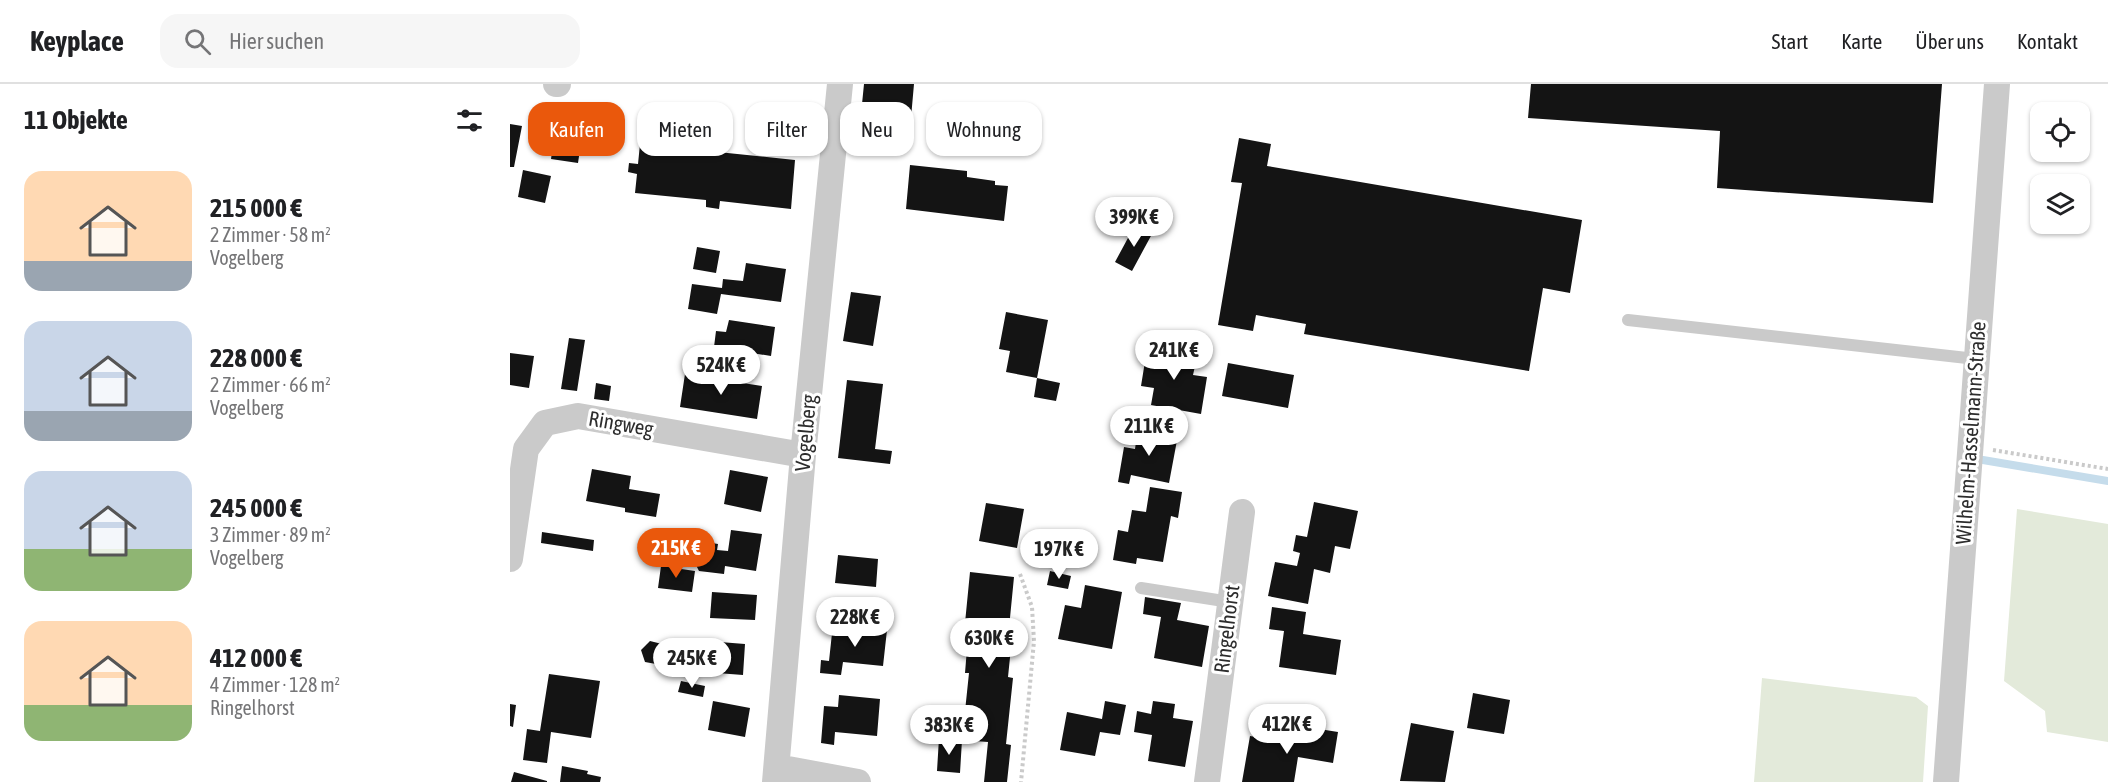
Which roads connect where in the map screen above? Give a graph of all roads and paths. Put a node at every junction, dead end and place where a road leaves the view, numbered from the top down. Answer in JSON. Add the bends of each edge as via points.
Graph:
{"nodes":[{"id":1,"x":840,"y":84,"type":"edge"},
{"id":2,"x":1996,"y":84,"type":"edge"},
{"id":3,"x":1628,"y":320,"type":"dead end"},
{"id":4,"x":1976,"y":359,"type":"junction"},
{"id":5,"x":1970,"y":447,"type":"junction"},
{"id":6,"x":803,"y":455,"type":"junction"},
{"id":7,"x":2108,"y":469,"type":"edge"},
{"id":8,"x":1242,"y":512,"type":"dead end"},
{"id":9,"x":510,"y":559,"type":"edge"},
{"id":10,"x":1020,"y":574,"type":"dead end"},
{"id":11,"x":1141,"y":588,"type":"dead end"},
{"id":12,"x":1230,"y":602,"type":"junction"},
{"id":13,"x":776,"y":775,"type":"edge"},
{"id":14,"x":858,"y":782,"type":"edge"},
{"id":15,"x":1021,"y":782,"type":"edge"},
{"id":16,"x":1207,"y":782,"type":"edge"},
{"id":17,"x":1946,"y":782,"type":"edge"}],
"edges":[{"from":1,"to":6,"type":"street","name":"Vogelberg"},
{"from":2,"to":4,"type":"street","name":"Wilhelm-Hasselmann-Straße"},
{"from":3,"to":4,"type":"lane"},
{"from":4,"to":5,"type":"street","name":"Wilhelm-Hasselmann-Straße"},
{"from":5,"to":7,"type":"path"},
{"from":5,"to":17,"type":"street","name":"Wilhelm-Hasselmann-Straße"},
{"from":6,"to":9,"type":"street","name":"Ringweg","via":[[578,417],[545,423],[526,449]]},
{"from":6,"to":13,"type":"street","name":"Vogelberg"},
{"from":8,"to":12,"type":"street","name":"Ringelhorst"},
{"from":10,"to":15,"type":"path","via":[[1032,607],[1034,641]]},
{"from":11,"to":12,"type":"lane"},
{"from":12,"to":16,"type":"street","name":"Ringelhorst"},
{"from":13,"to":14,"type":"street"}]}
